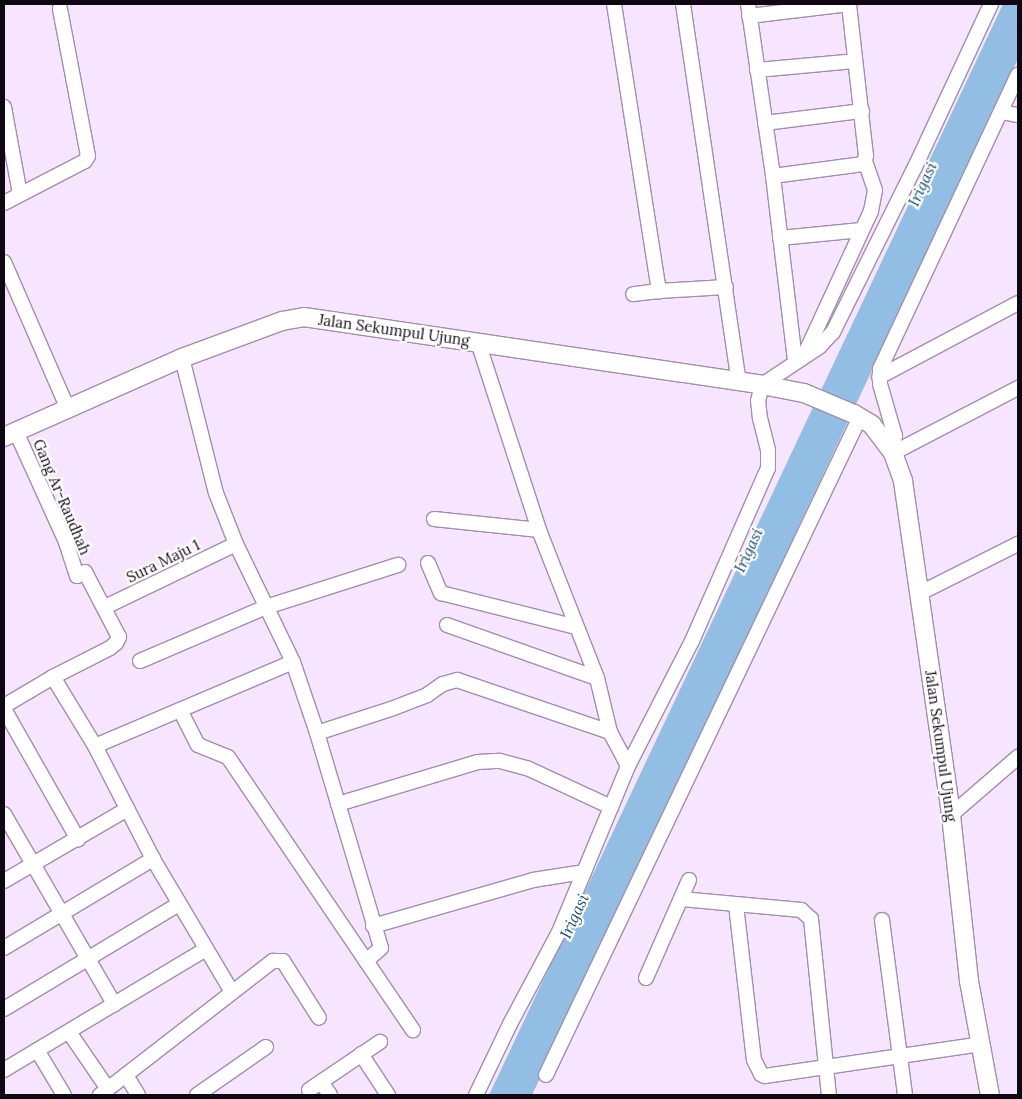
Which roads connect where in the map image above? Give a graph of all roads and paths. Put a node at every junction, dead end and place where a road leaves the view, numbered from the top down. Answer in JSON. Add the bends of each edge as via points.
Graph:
{"nodes":[{"id":1,"x":614,"y":4,"type":"edge"},
{"id":2,"x":683,"y":4,"type":"edge"},
{"id":3,"x":849,"y":4,"type":"edge"},
{"id":4,"x":991,"y":4,"type":"edge"},
{"id":5,"x":60,"y":9,"type":"dead end"},
{"id":6,"x":748,"y":10,"type":"edge"},
{"id":7,"x":855,"y":61,"type":"junction"},
{"id":8,"x":758,"y":70,"type":"junction"},
{"id":9,"x":1018,"y":75,"type":"edge"},
{"id":10,"x":4,"y":107,"type":"edge"},
{"id":11,"x":862,"y":111,"type":"junction"},
{"id":12,"x":1002,"y":112,"type":"junction"},
{"id":13,"x":1018,"y":115,"type":"edge"},
{"id":14,"x":765,"y":124,"type":"junction"},
{"id":15,"x":865,"y":161,"type":"junction"},
{"id":16,"x":773,"y":176,"type":"junction"},
{"id":17,"x":20,"y":194,"type":"junction"},
{"id":18,"x":4,"y":203,"type":"edge"},
{"id":19,"x":862,"y":230,"type":"junction"},
{"id":20,"x":780,"y":238,"type":"junction"},
{"id":21,"x":4,"y":262,"type":"edge"},
{"id":22,"x":726,"y":287,"type":"junction"},
{"id":23,"x":659,"y":292,"type":"junction"},
{"id":24,"x":633,"y":294,"type":"dead end"},
{"id":25,"x":1018,"y":303,"type":"edge"},
{"id":26,"x":478,"y":342,"type":"junction"},
{"id":27,"x":182,"y":358,"type":"junction"},
{"id":28,"x":799,"y":358,"type":"junction"},
{"id":29,"x":878,"y":376,"type":"junction"},
{"id":30,"x":739,"y":381,"type":"junction"},
{"id":31,"x":762,"y":384,"type":"junction"},
{"id":32,"x":1018,"y":388,"type":"edge"},
{"id":33,"x":68,"y":409,"type":"junction"},
{"id":34,"x":857,"y":416,"type":"junction"},
{"id":35,"x":10,"y":435,"type":"edge"},
{"id":36,"x":892,"y":451,"type":"junction"},
{"id":37,"x":434,"y":519,"type":"dead end"},
{"id":38,"x":539,"y":530,"type":"junction"},
{"id":39,"x":236,"y":544,"type":"junction"},
{"id":40,"x":1018,"y":544,"type":"edge"},
{"id":41,"x":428,"y":563,"type":"dead end"},
{"id":42,"x":398,"y":565,"type":"dead end"},
{"id":43,"x":920,"y":593,"type":"junction"},
{"id":44,"x":105,"y":607,"type":"junction"},
{"id":45,"x":266,"y":607,"type":"junction"},
{"id":46,"x":447,"y":625,"type":"dead end"},
{"id":47,"x":576,"y":627,"type":"junction"},
{"id":48,"x":140,"y":661,"type":"dead end"},
{"id":49,"x":293,"y":662,"type":"junction"},
{"id":50,"x":53,"y":676,"type":"junction"},
{"id":51,"x":597,"y":678,"type":"junction"},
{"id":52,"x":4,"y":707,"type":"edge"},
{"id":53,"x":180,"y":710,"type":"junction"},
{"id":54,"x":610,"y":732,"type":"junction"},
{"id":55,"x":317,"y":733,"type":"junction"},
{"id":56,"x":95,"y":746,"type":"junction"},
{"id":57,"x":1018,"y":757,"type":"edge"},
{"id":58,"x":628,"y":766,"type":"junction"},
{"id":59,"x":338,"y":804,"type":"junction"},
{"id":60,"x":611,"y":807,"type":"junction"},
{"id":61,"x":127,"y":809,"type":"junction"},
{"id":62,"x":4,"y":814,"type":"edge"},
{"id":63,"x":951,"y":815,"type":"junction"},
{"id":64,"x":78,"y":839,"type":"junction"},
{"id":65,"x":153,"y":859,"type":"junction"},
{"id":66,"x":32,"y":864,"type":"junction"},
{"id":67,"x":584,"y":872,"type":"junction"},
{"id":68,"x":689,"y":880,"type":"dead end"},
{"id":69,"x":4,"y":881,"type":"edge"},
{"id":70,"x":681,"y":899,"type":"junction"},
{"id":71,"x":179,"y":904,"type":"junction"},
{"id":72,"x":736,"y":905,"type":"junction"},
{"id":73,"x":60,"y":913,"type":"junction"},
{"id":74,"x":882,"y":920,"type":"dead end"},
{"id":75,"x":373,"y":926,"type":"junction"},
{"id":76,"x":4,"y":948,"type":"edge"},
{"id":77,"x":206,"y":949,"type":"junction"},
{"id":78,"x":88,"y":957,"type":"junction"},
{"id":79,"x":366,"y":961,"type":"junction"},
{"id":80,"x":646,"y":978,"type":"dead end"},
{"id":81,"x":232,"y":992,"type":"junction"},
{"id":82,"x":114,"y":1004,"type":"junction"},
{"id":83,"x":4,"y":1009,"type":"edge"},
{"id":84,"x":319,"y":1018,"type":"dead end"},
{"id":85,"x":413,"y":1030,"type":"dead end"},
{"id":86,"x":69,"y":1032,"type":"junction"},
{"id":87,"x":380,"y":1042,"type":"dead end"},
{"id":88,"x":981,"y":1044,"type":"junction"},
{"id":89,"x":266,"y":1046,"type":"dead end"},
{"id":90,"x":38,"y":1050,"type":"junction"},
{"id":91,"x":362,"y":1054,"type":"junction"},
{"id":92,"x":899,"y":1057,"type":"junction"},
{"id":93,"x":826,"y":1066,"type":"junction"},
{"id":94,"x":4,"y":1070,"type":"edge"},
{"id":95,"x":126,"y":1075,"type":"junction"},
{"id":96,"x":546,"y":1075,"type":"dead end"},
{"id":97,"x":104,"y":1092,"type":"edge"},
{"id":98,"x":64,"y":1095,"type":"edge"},
{"id":99,"x":138,"y":1095,"type":"edge"},
{"id":100,"x":197,"y":1095,"type":"edge"},
{"id":101,"x":330,"y":1095,"type":"edge"},
{"id":102,"x":388,"y":1095,"type":"edge"},
{"id":103,"x":476,"y":1095,"type":"edge"},
{"id":104,"x":829,"y":1095,"type":"edge"},
{"id":105,"x":905,"y":1095,"type":"edge"},
{"id":106,"x":990,"y":1095,"type":"edge"}],
"edges":[{"from":1,"to":23,"type":"street"},
{"from":2,"to":22,"type":"street"},
{"from":3,"to":6,"type":"street"},
{"from":3,"to":7,"type":"street"},
{"from":4,"to":28,"type":"street","via":[[833,332],[826,341]]},
{"from":5,"to":17,"type":"street","via":[[88,156],[85,161]]},
{"from":6,"to":8,"type":"street"},
{"from":7,"to":8,"type":"street"},
{"from":7,"to":11,"type":"street"},
{"from":8,"to":14,"type":"street"},
{"from":9,"to":12,"type":"street"},
{"from":10,"to":17,"type":"street"},
{"from":11,"to":14,"type":"street"},
{"from":11,"to":15,"type":"street"},
{"from":12,"to":13,"type":"street"},
{"from":12,"to":29,"type":"street"},
{"from":14,"to":16,"type":"street"},
{"from":15,"to":16,"type":"street","via":[[861,166]]},
{"from":15,"to":19,"type":"street","via":[[875,190],[871,211]]},
{"from":16,"to":20,"type":"street"},
{"from":17,"to":18,"type":"street"},
{"from":19,"to":20,"type":"street"},
{"from":19,"to":28,"type":"street"},
{"from":20,"to":28,"type":"street"},
{"from":21,"to":33,"type":"street"},
{"from":22,"to":23,"type":"street"},
{"from":22,"to":30,"type":"street"},
{"from":23,"to":24,"type":"street"},
{"from":25,"to":29,"type":"street"},
{"from":26,"to":27,"type":"main road","name":"Jalan Sekumpul Ujung","via":[[304,317],[282,321]]},
{"from":26,"to":30,"type":"main road","name":"Jalan Sekumpul Ujung"},
{"from":26,"to":38,"type":"street"},
{"from":27,"to":33,"type":"main road","name":"Jalan Sekumpul Ujung"},
{"from":27,"to":39,"type":"street","via":[[216,493]]},
{"from":28,"to":31,"type":"street"},
{"from":29,"to":36,"type":"street","via":[[895,436]]},
{"from":30,"to":31,"type":"main road","name":"Jalan Sekumpul Ujung"},
{"from":31,"to":34,"type":"main road","name":"Jalan Sekumpul Ujung","via":[[804,393]]},
{"from":31,"to":58,"type":"street","via":[[758,401],[768,450],[768,468],[692,641]]},
{"from":32,"to":36,"type":"street"},
{"from":33,"to":35,"type":"main road","name":"Jalan Sekumpul Ujung"},
{"from":34,"to":36,"type":"main road","name":"Jalan Sekumpul Ujung","via":[[882,436]]},
{"from":34,"to":96,"type":"street"},
{"from":35,"to":44,"type":"street","name":"Gang Ar-Raudhah","via":[[66,542],[77,576],[85,572]]},
{"from":36,"to":43,"type":"main road","name":"Jalan Sekumpul Ujung","via":[[903,481]]},
{"from":37,"to":38,"type":"street"},
{"from":38,"to":47,"type":"street"},
{"from":39,"to":44,"type":"street","name":"Sura Maju 1"},
{"from":39,"to":45,"type":"street"},
{"from":40,"to":43,"type":"street"},
{"from":41,"to":47,"type":"street","via":[[441,592]]},
{"from":42,"to":45,"type":"street"},
{"from":43,"to":63,"type":"main road","name":"Jalan Sekumpul Ujung"},
{"from":44,"to":50,"type":"street","via":[[119,637],[116,643]]},
{"from":45,"to":48,"type":"street"},
{"from":45,"to":49,"type":"street"},
{"from":46,"to":51,"type":"street"},
{"from":47,"to":51,"type":"street"},
{"from":49,"to":53,"type":"street"},
{"from":49,"to":55,"type":"street"},
{"from":50,"to":52,"type":"street"},
{"from":50,"to":56,"type":"street"},
{"from":51,"to":54,"type":"street"},
{"from":52,"to":64,"type":"street"},
{"from":53,"to":56,"type":"street"},
{"from":53,"to":79,"type":"street","via":[[198,745],[228,757]]},
{"from":54,"to":55,"type":"street","via":[[457,680],[400,706]]},
{"from":54,"to":58,"type":"street"},
{"from":55,"to":59,"type":"street"},
{"from":56,"to":61,"type":"street"},
{"from":57,"to":63,"type":"street"},
{"from":58,"to":60,"type":"street"},
{"from":59,"to":60,"type":"street","via":[[478,762],[500,761],[526,768]]},
{"from":59,"to":75,"type":"street"},
{"from":60,"to":67,"type":"street"},
{"from":61,"to":64,"type":"street"},
{"from":61,"to":65,"type":"street"},
{"from":62,"to":66,"type":"street"},
{"from":63,"to":88,"type":"main road","name":"Jalan Sekumpul Ujung","via":[[969,981]]},
{"from":64,"to":66,"type":"street"},
{"from":65,"to":71,"type":"street"},
{"from":65,"to":73,"type":"street"},
{"from":66,"to":69,"type":"street"},
{"from":66,"to":73,"type":"street"},
{"from":67,"to":75,"type":"street","via":[[533,880]]},
{"from":67,"to":103,"type":"street","via":[[559,932]]},
{"from":68,"to":70,"type":"street"},
{"from":70,"to":72,"type":"street"},
{"from":70,"to":80,"type":"street"},
{"from":71,"to":77,"type":"street"},
{"from":71,"to":78,"type":"street"},
{"from":72,"to":93,"type":"street","via":[[801,910],[811,919]]},
{"from":72,"to":93,"type":"street","via":[[756,1068],[766,1076]]},
{"from":73,"to":76,"type":"street"},
{"from":73,"to":78,"type":"street"},
{"from":74,"to":92,"type":"street"},
{"from":75,"to":79,"type":"street","via":[[381,948]]},
{"from":77,"to":81,"type":"street"},
{"from":77,"to":82,"type":"street"},
{"from":78,"to":82,"type":"street"},
{"from":78,"to":83,"type":"street"},
{"from":79,"to":85,"type":"street"},
{"from":81,"to":84,"type":"street","via":[[268,963],[283,961]]},
{"from":81,"to":95,"type":"street"},
{"from":82,"to":86,"type":"street"},
{"from":86,"to":90,"type":"street"},
{"from":86,"to":97,"type":"street"},
{"from":87,"to":91,"type":"street"},
{"from":88,"to":92,"type":"street"},
{"from":88,"to":106,"type":"main road","name":"Jalan Sekumpul Ujung"},
{"from":89,"to":100,"type":"street"},
{"from":90,"to":94,"type":"street"},
{"from":90,"to":98,"type":"street"},
{"from":91,"to":101,"type":"street","via":[[315,1086]]},
{"from":91,"to":102,"type":"street"},
{"from":92,"to":93,"type":"street"},
{"from":92,"to":105,"type":"street"},
{"from":93,"to":104,"type":"street"},
{"from":95,"to":97,"type":"street"},
{"from":95,"to":99,"type":"street"}]}
